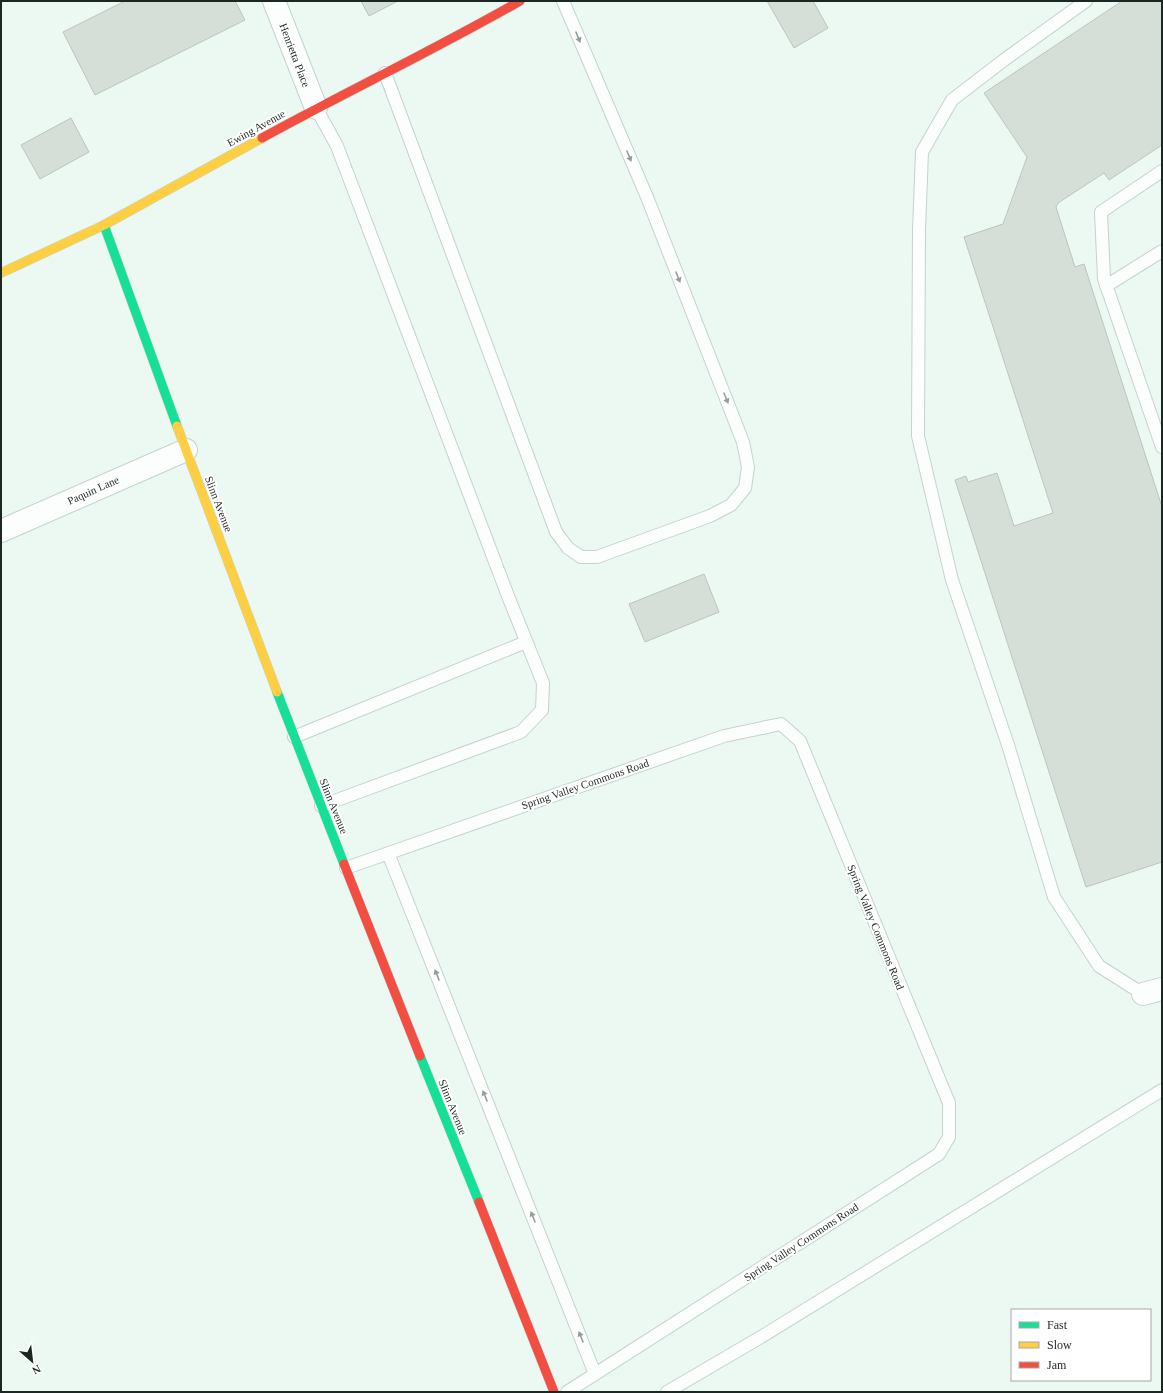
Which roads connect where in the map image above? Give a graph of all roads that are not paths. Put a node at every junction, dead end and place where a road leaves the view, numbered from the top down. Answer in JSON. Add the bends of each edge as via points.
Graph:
{"nodes":[{"id":1,"x":274,"y":1,"type":"edge"},
{"id":2,"x":520,"y":1,"type":"edge"},
{"id":3,"x":562,"y":1,"type":"edge"},
{"id":4,"x":1086,"y":1,"type":"edge"},
{"id":5,"x":385,"y":73,"type":"junction"},
{"id":6,"x":316,"y":108,"type":"junction"},
{"id":7,"x":1162,"y":171,"type":"edge"},
{"id":8,"x":104,"y":225,"type":"junction"},
{"id":9,"x":1162,"y":251,"type":"edge"},
{"id":10,"x":1,"y":273,"type":"edge"},
{"id":11,"x":1106,"y":286,"type":"junction"},
{"id":12,"x":1161,"y":442,"type":"edge"},
{"id":13,"x":186,"y":450,"type":"junction"},
{"id":14,"x":1,"y":531,"type":"edge"},
{"id":15,"x":526,"y":642,"type":"junction"},
{"id":16,"x":294,"y":737,"type":"junction"},
{"id":17,"x":321,"y":806,"type":"junction"},
{"id":18,"x":388,"y":853,"type":"junction"},
{"id":19,"x":346,"y":868,"type":"junction"},
{"id":20,"x":1153,"y":992,"type":"edge"},
{"id":21,"x":1162,"y":1090,"type":"edge"},
{"id":22,"x":595,"y":1374,"type":"junction"},
{"id":23,"x":554,"y":1392,"type":"edge"},
{"id":24,"x":567,"y":1392,"type":"edge"},
{"id":25,"x":667,"y":1392,"type":"edge"}],
"edges":[{"from":1,"to":6,"type":"street","name":"Henrietta Place"},
{"from":2,"to":5,"type":"street","name":"Ewing Avenue"},
{"from":3,"to":5,"type":"lane","one_way":true,"via":[[647,197],[743,442],[748,466],[745,488],[730,505],[710,516],[597,557],[581,557],[568,548],[556,532]]},
{"from":4,"to":20,"type":"lane","via":[[952,100],[922,152],[918,436],[952,580],[1008,745],[1054,897],[1099,966]]},
{"from":5,"to":6,"type":"street","name":"Ewing Avenue"},
{"from":6,"to":8,"type":"street","name":"Ewing Avenue"},
{"from":6,"to":15,"type":"lane","via":[[337,146]]},
{"from":7,"to":11,"type":"lane","via":[[1101,212]]},
{"from":8,"to":10,"type":"street","name":"Ewing Avenue"},
{"from":8,"to":13,"type":"street","name":"Slinn Avenue"},
{"from":9,"to":11,"type":"lane"},
{"from":11,"to":12,"type":"lane"},
{"from":13,"to":14,"type":"street","name":"Paquin Lane"},
{"from":13,"to":16,"type":"street","name":"Slinn Avenue"},
{"from":15,"to":16,"type":"lane"},
{"from":15,"to":17,"type":"lane","via":[[543,683],[542,710],[521,732]]},
{"from":16,"to":17,"type":"street","name":"Slinn Avenue"},
{"from":17,"to":19,"type":"street","name":"Slinn Avenue"},
{"from":18,"to":19,"type":"lane","name":"Spring Valley Commons Road"},
{"from":22,"to":18,"type":"lane","one_way":true},
{"from":18,"to":22,"type":"lane","name":"Spring Valley Commons Road","via":[[724,736],[781,724],[800,740],[949,1103],[949,1137],[939,1154]]},
{"from":19,"to":23,"type":"street","name":"Slinn Avenue"},
{"from":21,"to":25,"type":"lane","via":[[761,1337]]},
{"from":22,"to":24,"type":"lane","name":"Spring Valley Commons Road"}]}
